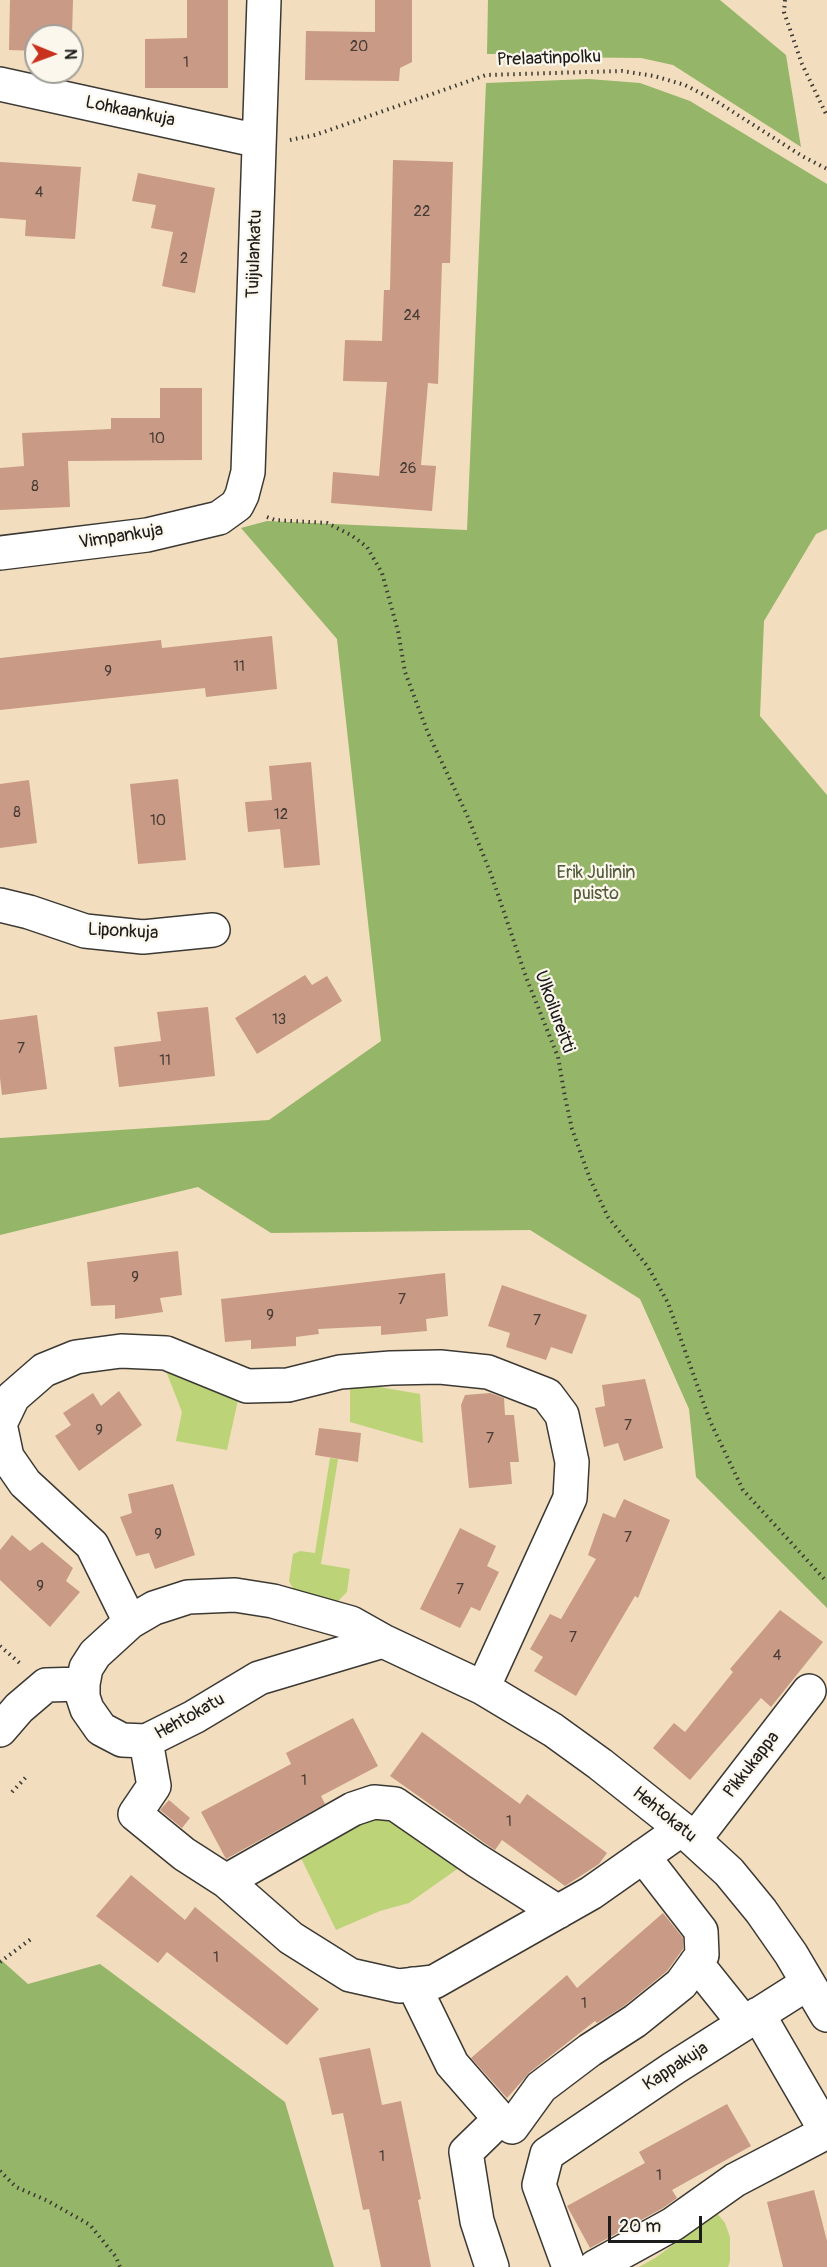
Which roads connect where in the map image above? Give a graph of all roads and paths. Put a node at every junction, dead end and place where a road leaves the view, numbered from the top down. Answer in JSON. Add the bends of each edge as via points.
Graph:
{"nodes":[{"id":1,"x":264,"y":0,"type":"edge"},
{"id":2,"x":785,"y":0,"type":"edge"},
{"id":3,"x":0,"y":84,"type":"edge"},
{"id":4,"x":827,"y":116,"type":"edge"},
{"id":5,"x":259,"y":141,"type":"junction"},
{"id":6,"x":827,"y":169,"type":"edge"},
{"id":7,"x":237,"y":506,"type":"junction"},
{"id":8,"x":0,"y":553,"type":"edge"},
{"id":9,"x":0,"y":905,"type":"edge"},
{"id":10,"x":213,"y":930,"type":"dead end"},
{"id":11,"x":827,"y":1582,"type":"edge"},
{"id":12,"x":130,"y":1622,"type":"junction"},
{"id":13,"x":383,"y":1641,"type":"junction"},
{"id":14,"x":83,"y":1684,"type":"junction"},
{"id":15,"x":483,"y":1688,"type":"junction"},
{"id":16,"x":809,"y":1691,"type":"dead end"},
{"id":17,"x":0,"y":1730,"type":"edge"},
{"id":18,"x":146,"y":1741,"type":"junction"},
{"id":19,"x":28,"y":1775,"type":"dead end"},
{"id":20,"x":12,"y":1792,"type":"dead end"},
{"id":21,"x":688,"y":1834,"type":"junction"},
{"id":22,"x":643,"y":1856,"type":"junction"},
{"id":23,"x":226,"y":1881,"type":"junction"},
{"id":24,"x":558,"y":1912,"type":"junction"},
{"id":25,"x":31,"y":1939,"type":"dead end"},
{"id":26,"x":0,"y":1962,"type":"edge"},
{"id":27,"x":696,"y":1963,"type":"junction"},
{"id":28,"x":808,"y":1983,"type":"junction"},
{"id":29,"x":413,"y":1984,"type":"junction"},
{"id":30,"x":827,"y":2015,"type":"edge"},
{"id":31,"x":751,"y":2019,"type":"junction"},
{"id":32,"x":506,"y":2123,"type":"junction"},
{"id":33,"x":827,"y":2133,"type":"edge"},
{"id":34,"x":547,"y":2154,"type":"junction"},
{"id":35,"x":0,"y":2171,"type":"edge"},
{"id":36,"x":120,"y":2267,"type":"edge"},
{"id":37,"x":492,"y":2267,"type":"edge"},
{"id":38,"x":569,"y":2267,"type":"edge"},
{"id":39,"x":595,"y":2267,"type":"edge"}],
"edges":[{"from":1,"to":5,"type":"street","name":"Tuijulankatu"},
{"from":2,"to":4,"type":"path","via":[[784,12],[802,64]]},
{"from":3,"to":5,"type":"street","name":"Lohkaankuja"},
{"from":5,"to":6,"type":"path","name":"Prelaatinpolku","via":[[280,142],[315,135],[486,75],[622,71],[685,85]]},
{"from":5,"to":7,"type":"street","name":"Tuijulankatu","via":[[248,472]]},
{"from":7,"to":8,"type":"street","name":"Vimpankuja","via":[[219,518],[147,535]]},
{"from":7,"to":11,"type":"path","name":"Ulkoilureitti","via":[[275,520],[327,523],[367,547],[382,573],[405,672],[428,734],[491,874],[558,1057],[572,1129],[590,1179],[608,1217],[648,1267],[668,1303],[710,1421],[743,1490]]},
{"from":9,"to":10,"type":"street","name":"Liponkuja","via":[[85,931],[143,937]]},
{"from":12,"to":13,"type":"street","name":"Hehtokatu","via":[[154,1608],[188,1597],[235,1596],[273,1601],[351,1623]]},
{"from":12,"to":14,"type":"street","name":"Hehtokatu","via":[[95,1654],[86,1668]]},
{"from":12,"to":15,"type":"street","via":[[92,1545],[26,1483],[8,1457],[0,1424],[13,1397],[44,1370],[76,1357],[121,1351],[166,1353],[247,1386],[288,1385],[340,1372],[391,1368],[440,1367],[488,1372],[547,1395],[562,1415],[572,1462],[570,1498]]},
{"from":13,"to":15,"type":"street","name":"Hehtokatu"},
{"from":13,"to":18,"type":"street","name":"Hehtokatu","via":[[260,1678]]},
{"from":14,"to":17,"type":"street","via":[[46,1685]]},
{"from":14,"to":18,"type":"street","name":"Hehtokatu","via":[[87,1709],[101,1729],[123,1740]]},
{"from":15,"to":21,"type":"street","name":"Hehtokatu","via":[[600,1764]]},
{"from":16,"to":21,"type":"street","name":"Pikkukappa"},
{"from":18,"to":23,"type":"street","name":"Pikkukappa","via":[[154,1786],[135,1814],[184,1854]]},
{"from":19,"to":20,"type":"path"},
{"from":21,"to":22,"type":"street","name":"Pikkukappa"},
{"from":21,"to":28,"type":"street","name":"Hehtokatu","via":[[729,1872],[761,1911]]},
{"from":22,"to":24,"type":"street","name":"Pikkukappa"},
{"from":22,"to":27,"type":"street","via":[[701,1931],[702,1955]]},
{"from":23,"to":24,"type":"street","via":[[353,1809],[374,1802],[395,1804]]},
{"from":23,"to":29,"type":"street","name":"Pikkukappa","via":[[291,1938],[350,1975],[399,1986]]},
{"from":24,"to":29,"type":"street","name":"Pikkukappa","via":[[434,1982]]},
{"from":25,"to":26,"type":"path"},
{"from":27,"to":31,"type":"street"},
{"from":27,"to":32,"type":"street","via":[[681,1983],[541,2087]]},
{"from":28,"to":30,"type":"street","name":"Hehtokatu"},
{"from":28,"to":31,"type":"street","name":"Kappakuja"},
{"from":29,"to":32,"type":"street","via":[[452,2064]]},
{"from":31,"to":33,"type":"street"},
{"from":31,"to":34,"type":"street","name":"Kappakuja"},
{"from":32,"to":34,"type":"street"},
{"from":32,"to":37,"type":"street","via":[[466,2152],[477,2221]]},
{"from":33,"to":39,"type":"street","via":[[735,2180],[673,2224]]},
{"from":34,"to":38,"type":"street","via":[[539,2185]]},
{"from":35,"to":36,"type":"path","via":[[16,2187],[90,2225]]}]}
